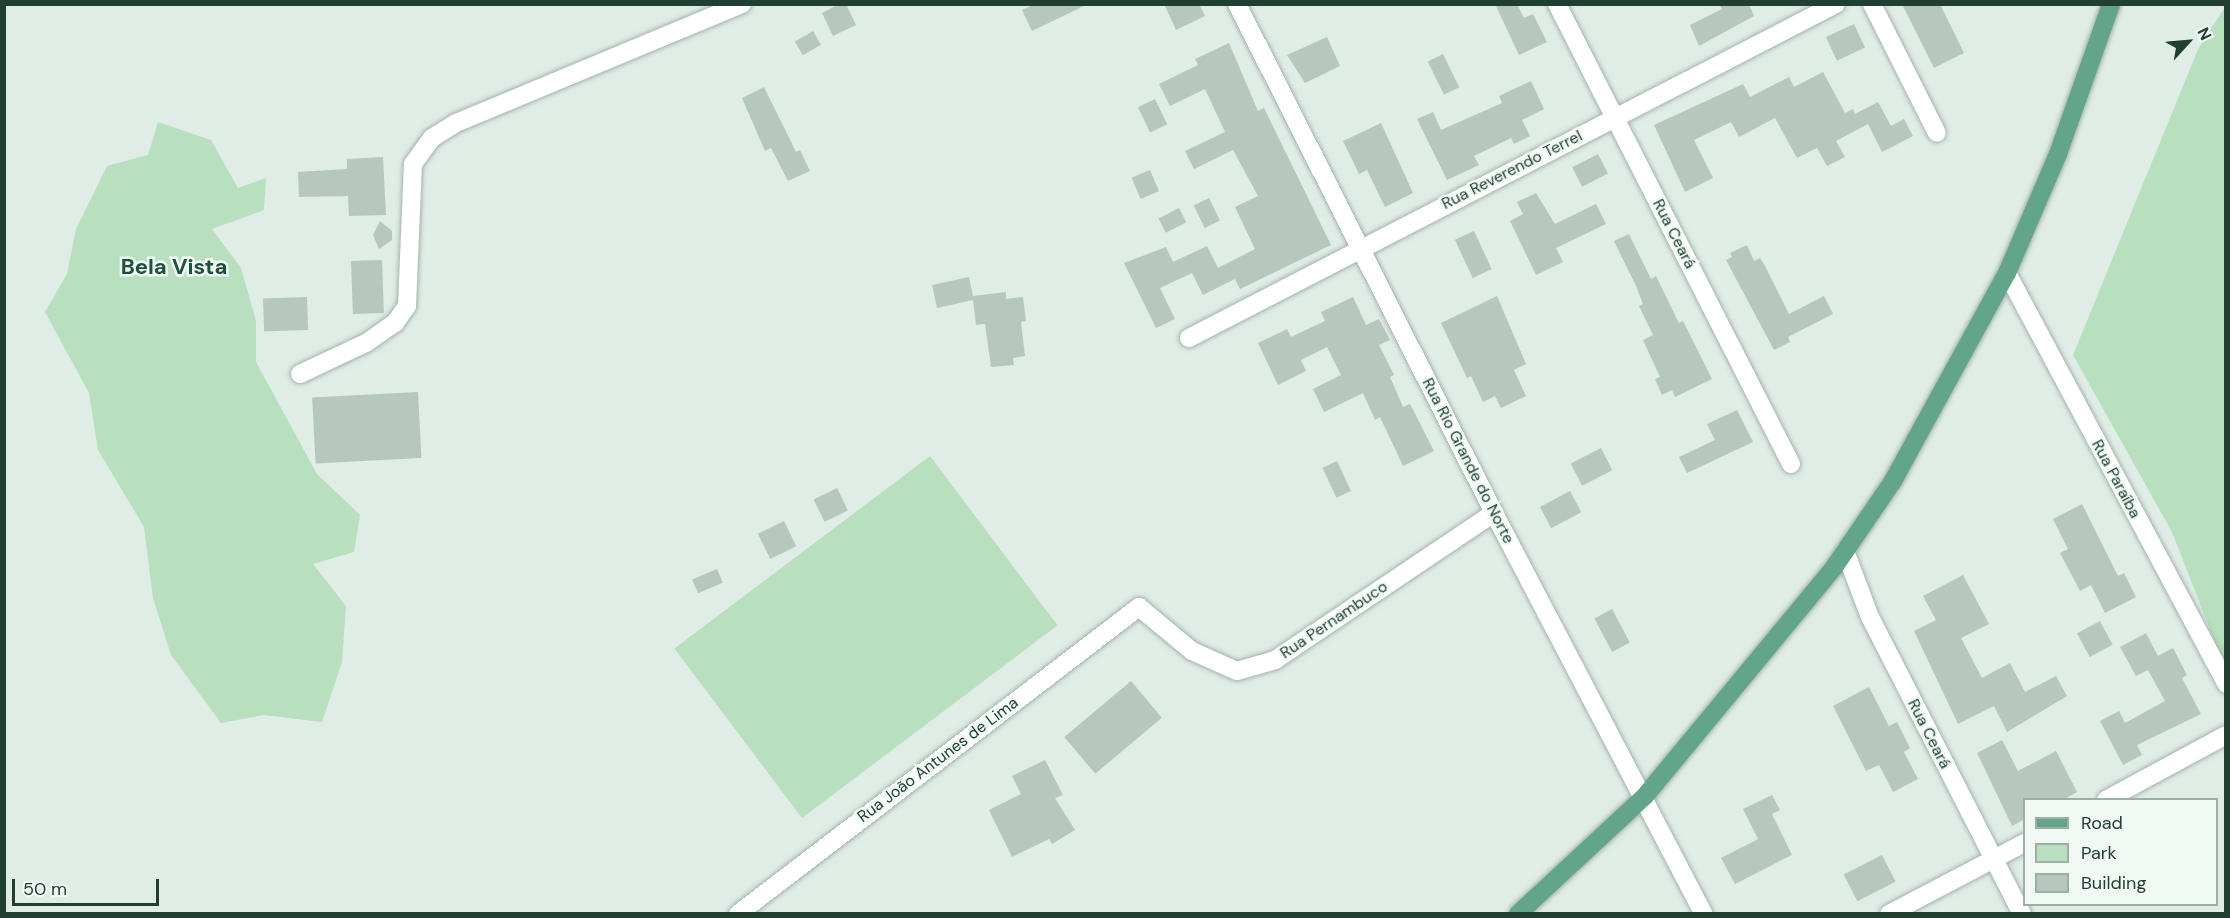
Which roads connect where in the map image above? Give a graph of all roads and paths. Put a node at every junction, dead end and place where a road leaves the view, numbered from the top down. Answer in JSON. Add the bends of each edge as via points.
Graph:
{"nodes":[{"id":1,"x":742,"y":4,"type":"edge"},
{"id":2,"x":1238,"y":4,"type":"edge"},
{"id":3,"x":1557,"y":4,"type":"edge"},
{"id":4,"x":1836,"y":4,"type":"edge"},
{"id":5,"x":1872,"y":4,"type":"edge"},
{"id":6,"x":2111,"y":4,"type":"edge"},
{"id":7,"x":1614,"y":118,"type":"junction"},
{"id":8,"x":1937,"y":133,"type":"dead end"},
{"id":9,"x":1359,"y":249,"type":"junction"},
{"id":10,"x":2007,"y":273,"type":"junction"},
{"id":11,"x":1189,"y":338,"type":"dead end"},
{"id":12,"x":300,"y":374,"type":"dead end"},
{"id":13,"x":1791,"y":464,"type":"dead end"},
{"id":14,"x":1494,"y":513,"type":"junction"},
{"id":15,"x":1845,"y":551,"type":"junction"},
{"id":16,"x":1139,"y":607,"type":"joint"},
{"id":17,"x":2226,"y":684,"type":"edge"},
{"id":18,"x":2226,"y":735,"type":"edge"},
{"id":19,"x":1645,"y":796,"type":"junction"},
{"id":20,"x":2110,"y":798,"type":"edge"},
{"id":21,"x":2023,"y":844,"type":"edge"},
{"id":22,"x":1994,"y":860,"type":"junction"},
{"id":23,"x":1522,"y":909,"type":"edge"},
{"id":24,"x":738,"y":914,"type":"edge"},
{"id":25,"x":1510,"y":914,"type":"edge"},
{"id":26,"x":1704,"y":914,"type":"edge"},
{"id":27,"x":1889,"y":914,"type":"edge"},
{"id":28,"x":2022,"y":914,"type":"edge"}],
"edges":[{"from":1,"to":12,"type":"street","via":[[456,123],[432,138],[413,164],[408,306],[395,323],[366,343]]},
{"from":2,"to":9,"type":"street","name":"Rua Rio Grande do Norte"},
{"from":3,"to":7,"type":"street","name":"Rua Ceará"},
{"from":4,"to":7,"type":"street","name":"Rua Reverendo Terrel"},
{"from":5,"to":8,"type":"street"},
{"from":6,"to":10,"type":"main road","via":[[2058,154]]},
{"from":7,"to":9,"type":"street","name":"Rua Reverendo Terrel"},
{"from":7,"to":13,"type":"street","name":"Rua Ceará"},
{"from":9,"to":11,"type":"street","name":"Rua Reverendo Terrel"},
{"from":9,"to":14,"type":"street","name":"Rua Rio Grande do Norte"},
{"from":10,"to":15,"type":"main road","via":[[1893,481]]},
{"from":10,"to":17,"type":"street","name":"Rua Paraíba"},
{"from":14,"to":16,"type":"street","name":"Rua Pernambuco","via":[[1275,660],[1237,671],[1192,651]]},
{"from":14,"to":19,"type":"street","name":"Rua Rio Grande do Norte"},
{"from":15,"to":19,"type":"main road"},
{"from":15,"to":22,"type":"street","name":"Rua Ceará","via":[[1870,617]]},
{"from":16,"to":24,"type":"street","name":"Rua João Antunes de Lima"},
{"from":18,"to":20,"type":"street"},
{"from":19,"to":23,"type":"main road"},
{"from":19,"to":26,"type":"street","name":"Rua Rio Grande do Norte"},
{"from":21,"to":22,"type":"street"},
{"from":22,"to":27,"type":"street"},
{"from":22,"to":28,"type":"street","name":"Rua Ceará"},
{"from":23,"to":25,"type":"main road"}]}
